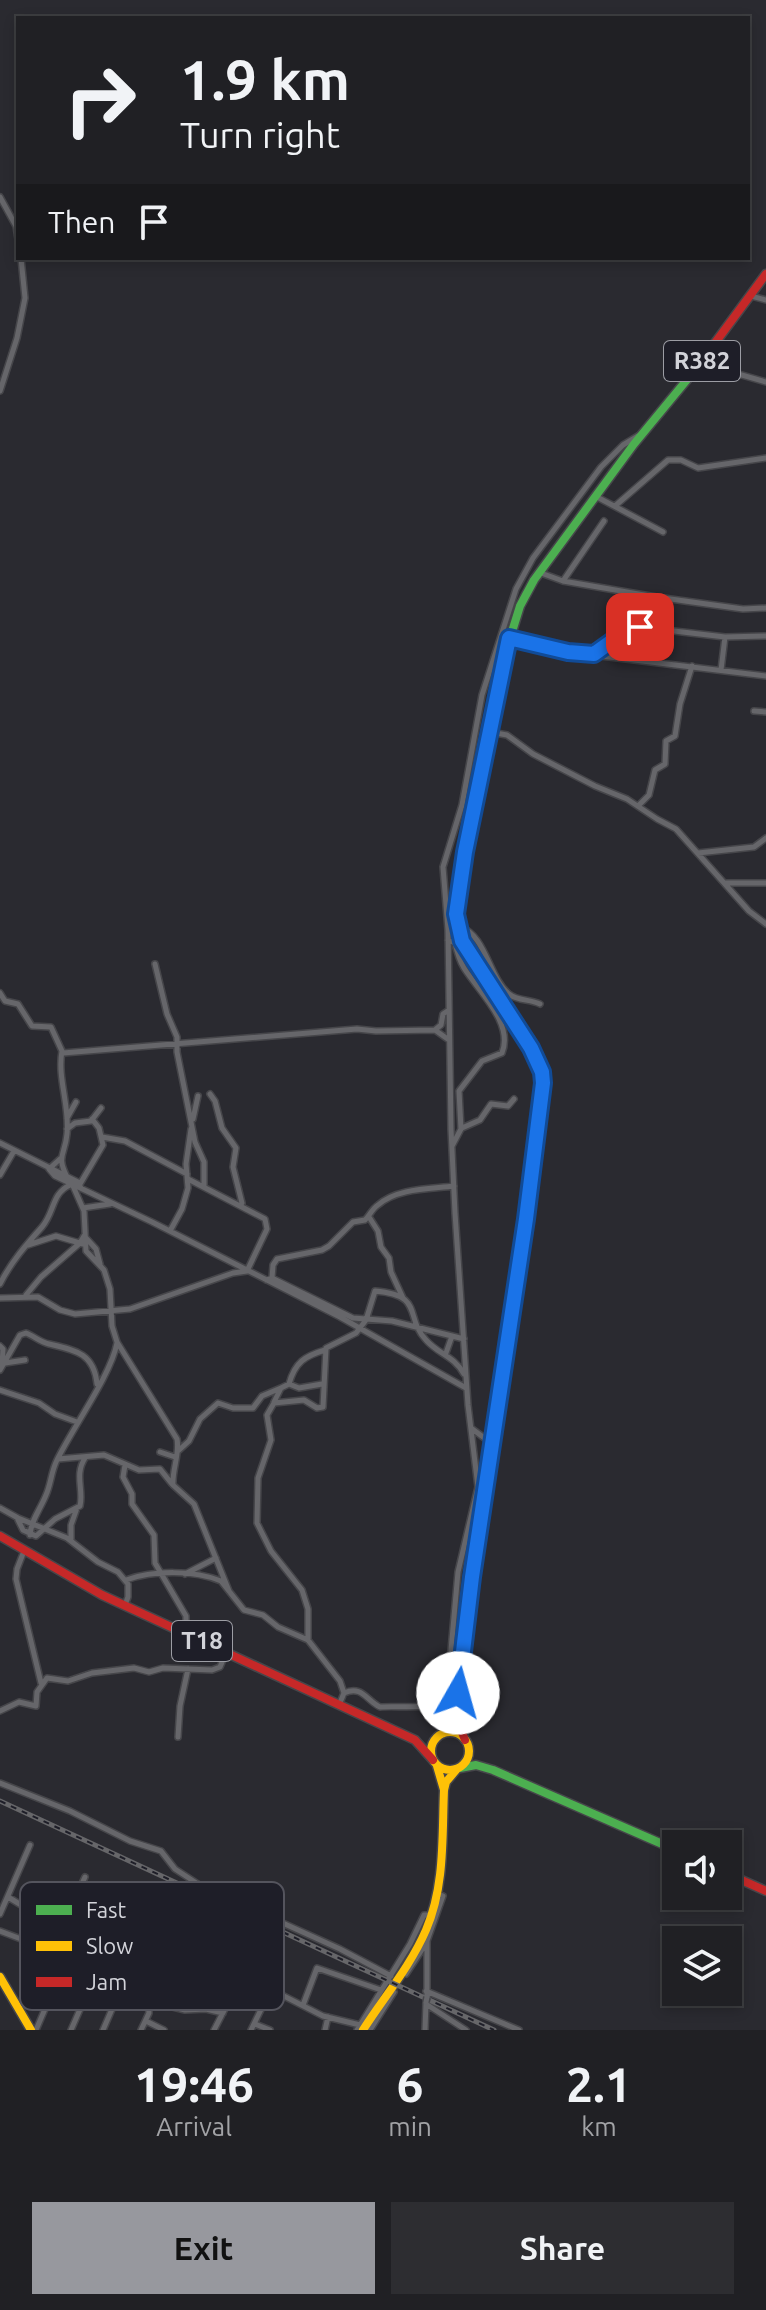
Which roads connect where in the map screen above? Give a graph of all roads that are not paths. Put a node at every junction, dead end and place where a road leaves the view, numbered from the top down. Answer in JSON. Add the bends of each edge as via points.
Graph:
{"nodes":[{"id":1,"x":0,"y":197,"type":"edge"},
{"id":2,"x":16,"y":226,"type":"edge"},
{"id":3,"x":21,"y":260,"type":"edge"},
{"id":4,"x":766,"y":274,"type":"edge"},
{"id":5,"x":750,"y":296,"type":"junction"},
{"id":6,"x":766,"y":300,"type":"edge"},
{"id":7,"x":700,"y":363,"type":"junction"},
{"id":8,"x":766,"y":382,"type":"edge"},
{"id":9,"x":0,"y":391,"type":"edge"},
{"id":10,"x":642,"y":433,"type":"junction"},
{"id":11,"x":766,"y":458,"type":"edge"},
{"id":12,"x":610,"y":459,"type":"junction"},
{"id":13,"x":607,"y":483,"type":"junction"},
{"id":14,"x":597,"y":497,"type":"junction"},
{"id":15,"x":615,"y":506,"type":"junction"},
{"id":16,"x":604,"y":521,"type":"dead end"},
{"id":17,"x":663,"y":532,"type":"dead end"},
{"id":18,"x":540,"y":572,"type":"junction"},
{"id":19,"x":563,"y":581,"type":"junction"},
{"id":20,"x":766,"y":608,"type":"edge"},
{"id":21,"x":659,"y":630,"type":"junction"},
{"id":22,"x":766,"y":636,"type":"edge"},
{"id":23,"x":725,"y":637,"type":"junction"},
{"id":24,"x":509,"y":638,"type":"junction"},
{"id":25,"x":594,"y":654,"type":"junction"},
{"id":26,"x":655,"y":662,"type":"junction"},
{"id":27,"x":692,"y":666,"type":"junction"},
{"id":28,"x":721,"y":670,"type":"junction"},
{"id":29,"x":766,"y":676,"type":"edge"},
{"id":30,"x":754,"y":711,"type":"dead end"},
{"id":31,"x":766,"y":712,"type":"edge"},
{"id":32,"x":489,"y":732,"type":"junction"},
{"id":33,"x":638,"y":806,"type":"junction"},
{"id":34,"x":766,"y":838,"type":"edge"},
{"id":35,"x":698,"y":853,"type":"junction"},
{"id":36,"x":725,"y":883,"type":"junction"},
{"id":37,"x":766,"y":883,"type":"edge"},
{"id":38,"x":766,"y":924,"type":"edge"},
{"id":39,"x":458,"y":927,"type":"junction"},
{"id":40,"x":448,"y":940,"type":"junction"},
{"id":41,"x":155,"y":964,"type":"dead end"},
{"id":42,"x":0,"y":993,"type":"edge"},
{"id":43,"x":540,"y":1004,"type":"dead end"},
{"id":44,"x":449,"y":1010,"type":"junction"},
{"id":45,"x":435,"y":1030,"type":"junction"},
{"id":46,"x":450,"y":1041,"type":"junction"},
{"id":47,"x":177,"y":1044,"type":"junction"},
{"id":48,"x":164,"y":1046,"type":"junction"},
{"id":49,"x":63,"y":1053,"type":"junction"},
{"id":50,"x":179,"y":1059,"type":"junction"},
{"id":51,"x":210,"y":1094,"type":"dead end"},
{"id":52,"x":198,"y":1096,"type":"dead end"},
{"id":53,"x":514,"y":1099,"type":"dead end"},
{"id":54,"x":76,"y":1102,"type":"dead end"},
{"id":55,"x":101,"y":1108,"type":"dead end"},
{"id":56,"x":66,"y":1119,"type":"junction"},
{"id":57,"x":92,"y":1119,"type":"junction"},
{"id":58,"x":192,"y":1121,"type":"junction"},
{"id":59,"x":67,"y":1129,"type":"junction"},
{"id":60,"x":461,"y":1129,"type":"junction"},
{"id":61,"x":102,"y":1137,"type":"junction"},
{"id":62,"x":0,"y":1143,"type":"edge"},
{"id":63,"x":452,"y":1146,"type":"junction"},
{"id":64,"x":196,"y":1147,"type":"junction"},
{"id":65,"x":14,"y":1151,"type":"junction"},
{"id":66,"x":187,"y":1158,"type":"junction"},
{"id":67,"x":60,"y":1159,"type":"junction"},
{"id":68,"x":49,"y":1169,"type":"junction"},
{"id":69,"x":0,"y":1175,"type":"edge"},
{"id":70,"x":188,"y":1176,"type":"junction"},
{"id":71,"x":65,"y":1179,"type":"junction"},
{"id":72,"x":76,"y":1185,"type":"junction"},
{"id":73,"x":204,"y":1186,"type":"junction"},
{"id":74,"x":454,"y":1186,"type":"junction"},
{"id":75,"x":63,"y":1189,"type":"junction"},
{"id":76,"x":112,"y":1203,"type":"junction"},
{"id":77,"x":244,"y":1206,"type":"junction"},
{"id":78,"x":83,"y":1208,"type":"junction"},
{"id":79,"x":369,"y":1216,"type":"junction"},
{"id":80,"x":170,"y":1231,"type":"junction"},
{"id":81,"x":84,"y":1239,"type":"junction"},
{"id":82,"x":27,"y":1245,"type":"junction"},
{"id":83,"x":247,"y":1271,"type":"junction"},
{"id":84,"x":272,"y":1278,"type":"junction"},
{"id":85,"x":265,"y":1280,"type":"junction"},
{"id":86,"x":0,"y":1284,"type":"edge"},
{"id":87,"x":26,"y":1295,"type":"junction"},
{"id":88,"x":0,"y":1298,"type":"edge"},
{"id":89,"x":404,"y":1299,"type":"junction"},
{"id":90,"x":113,"y":1310,"type":"junction"},
{"id":91,"x":366,"y":1320,"type":"junction"},
{"id":92,"x":360,"y":1329,"type":"junction"},
{"id":93,"x":418,"y":1329,"type":"junction"},
{"id":94,"x":452,"y":1336,"type":"junction"},
{"id":95,"x":464,"y":1339,"type":"junction"},
{"id":96,"x":117,"y":1342,"type":"junction"},
{"id":97,"x":0,"y":1346,"type":"edge"},
{"id":98,"x":325,"y":1350,"type":"junction"},
{"id":99,"x":446,"y":1353,"type":"junction"},
{"id":100,"x":25,"y":1360,"type":"dead end"},
{"id":101,"x":2,"y":1366,"type":"edge"},
{"id":102,"x":466,"y":1379,"type":"junction"},
{"id":103,"x":289,"y":1384,"type":"junction"},
{"id":104,"x":322,"y":1384,"type":"junction"},
{"id":105,"x":98,"y":1385,"type":"junction"},
{"id":106,"x":281,"y":1388,"type":"junction"},
{"id":107,"x":466,"y":1388,"type":"junction"},
{"id":108,"x":0,"y":1390,"type":"edge"},
{"id":109,"x":274,"y":1403,"type":"junction"},
{"id":110,"x":77,"y":1422,"type":"junction"},
{"id":111,"x":470,"y":1427,"type":"junction"},
{"id":112,"x":491,"y":1443,"type":"junction"},
{"id":113,"x":65,"y":1446,"type":"junction"},
{"id":114,"x":160,"y":1452,"type":"dead end"},
{"id":115,"x":176,"y":1454,"type":"junction"},
{"id":116,"x":58,"y":1459,"type":"junction"},
{"id":117,"x":81,"y":1460,"type":"junction"},
{"id":118,"x":125,"y":1465,"type":"junction"},
{"id":119,"x":173,"y":1485,"type":"junction"},
{"id":120,"x":0,"y":1508,"type":"edge"},
{"id":121,"x":77,"y":1508,"type":"junction"},
{"id":122,"x":18,"y":1518,"type":"junction"},
{"id":123,"x":31,"y":1523,"type":"junction"},
{"id":124,"x":45,"y":1529,"type":"junction"},
{"id":125,"x":30,"y":1535,"type":"junction"},
{"id":126,"x":0,"y":1536,"type":"edge"},
{"id":127,"x":71,"y":1540,"type":"junction"},
{"id":128,"x":24,"y":1551,"type":"junction"},
{"id":129,"x":216,"y":1558,"type":"junction"},
{"id":130,"x":163,"y":1574,"type":"junction"},
{"id":131,"x":185,"y":1574,"type":"junction"},
{"id":132,"x":126,"y":1580,"type":"junction"},
{"id":133,"x":229,"y":1591,"type":"junction"},
{"id":134,"x":125,"y":1605,"type":"junction"},
{"id":135,"x":185,"y":1634,"type":"junction"},
{"id":136,"x":308,"y":1640,"type":"junction"},
{"id":137,"x":225,"y":1652,"type":"junction"},
{"id":138,"x":188,"y":1668,"type":"junction"},
{"id":139,"x":42,"y":1684,"type":"junction"},
{"id":140,"x":344,"y":1693,"type":"junction"},
{"id":141,"x":339,"y":1705,"type":"junction"},
{"id":142,"x":0,"y":1711,"type":"edge"},
{"id":143,"x":455,"y":1715,"type":"junction"},
{"id":144,"x":442,"y":1734,"type":"junction"},
{"id":145,"x":178,"y":1737,"type":"dead end"},
{"id":146,"x":408,"y":1737,"type":"junction"},
{"id":147,"x":467,"y":1744,"type":"junction"},
{"id":148,"x":435,"y":1763,"type":"junction"},
{"id":149,"x":458,"y":1769,"type":"junction"},
{"id":150,"x":493,"y":1770,"type":"junction"},
{"id":151,"x":0,"y":1783,"type":"edge"},
{"id":152,"x":444,"y":1790,"type":"junction"},
{"id":153,"x":662,"y":1844,"type":"edge"},
{"id":154,"x":30,"y":1845,"type":"dead end"},
{"id":155,"x":85,"y":1877,"type":"dead end"},
{"id":156,"x":742,"y":1880,"type":"edge"},
{"id":157,"x":83,"y":1882,"type":"edge"},
{"id":158,"x":195,"y":1882,"type":"edge"},
{"id":159,"x":766,"y":1891,"type":"edge"},
{"id":160,"x":437,"y":1893,"type":"junction"},
{"id":161,"x":8,"y":1897,"type":"junction"},
{"id":162,"x":20,"y":1904,"type":"edge"},
{"id":163,"x":0,"y":1914,"type":"edge"},
{"id":164,"x":432,"y":1915,"type":"junction"},
{"id":165,"x":284,"y":1924,"type":"edge"},
{"id":166,"x":0,"y":1931,"type":"edge"},
{"id":167,"x":20,"y":1939,"type":"edge"},
{"id":168,"x":427,"y":1941,"type":"junction"},
{"id":169,"x":391,"y":1976,"type":"junction"},
{"id":170,"x":0,"y":1977,"type":"edge"},
{"id":171,"x":381,"y":1990,"type":"junction"},
{"id":172,"x":284,"y":1996,"type":"edge"},
{"id":173,"x":426,"y":1998,"type":"junction"},
{"id":174,"x":377,"y":2001,"type":"junction"},
{"id":175,"x":303,"y":2005,"type":"junction"},
{"id":176,"x":20,"y":2008,"type":"edge"},
{"id":177,"x":21,"y":2010,"type":"edge"},
{"id":178,"x":43,"y":2010,"type":"edge"},
{"id":179,"x":80,"y":2010,"type":"edge"},
{"id":180,"x":110,"y":2010,"type":"edge"},
{"id":181,"x":148,"y":2010,"type":"edge"},
{"id":182,"x":210,"y":2010,"type":"edge"},
{"id":183,"x":224,"y":2010,"type":"edge"},
{"id":184,"x":223,"y":2013,"type":"junction"},
{"id":185,"x":328,"y":2017,"type":"junction"},
{"id":186,"x":146,"y":2021,"type":"junction"},
{"id":187,"x":253,"y":2027,"type":"edge"},
{"id":188,"x":360,"y":2028,"type":"edge"},
{"id":189,"x":34,"y":2030,"type":"edge"},
{"id":190,"x":71,"y":2030,"type":"edge"},
{"id":191,"x":103,"y":2030,"type":"edge"},
{"id":192,"x":141,"y":2030,"type":"edge"},
{"id":193,"x":164,"y":2030,"type":"edge"},
{"id":194,"x":214,"y":2030,"type":"edge"},
{"id":195,"x":270,"y":2030,"type":"edge"},
{"id":196,"x":325,"y":2030,"type":"edge"},
{"id":197,"x":370,"y":2030,"type":"edge"},
{"id":198,"x":425,"y":2030,"type":"edge"},
{"id":199,"x":466,"y":2030,"type":"edge"},
{"id":200,"x":519,"y":2030,"type":"edge"}],
"edges":[{"from":1,"to":2,"type":"street"},
{"from":3,"to":9,"type":"street","via":[[25,298]]},
{"from":4,"to":5,"type":"main road","number":"R382"},
{"from":5,"to":6,"type":"street"},
{"from":5,"to":7,"type":"main road","number":"R382"},
{"from":7,"to":8,"type":"street"},
{"from":7,"to":10,"type":"main road","number":"R382"},
{"from":10,"to":12,"type":"street"},
{"from":10,"to":13,"type":"main road","number":"R382"},
{"from":11,"to":15,"type":"street","via":[[700,468],[668,460]]},
{"from":12,"to":13,"type":"street"},
{"from":12,"to":40,"type":"street","via":[[533,558],[508,610],[482,695],[462,805],[443,867]]},
{"from":13,"to":14,"type":"main road","number":"R382"},
{"from":14,"to":15,"type":"street"},
{"from":14,"to":18,"type":"main road","number":"R382"},
{"from":15,"to":17,"type":"street"},
{"from":16,"to":19,"type":"street"},
{"from":18,"to":19,"type":"street"},
{"from":18,"to":24,"type":"main road","number":"R382"},
{"from":19,"to":20,"type":"street","via":[[743,609]]},
{"from":21,"to":23,"type":"street"},
{"from":21,"to":25,"type":"street","via":[[638,627]]},
{"from":21,"to":26,"type":"street"},
{"from":22,"to":23,"type":"street"},
{"from":23,"to":28,"type":"street"},
{"from":24,"to":25,"type":"street"},
{"from":24,"to":32,"type":"main road","number":"R382"},
{"from":25,"to":26,"type":"street"},
{"from":26,"to":27,"type":"street"},
{"from":27,"to":28,"type":"street"},
{"from":27,"to":33,"type":"street","via":[[675,736],[666,741],[665,764],[655,770],[649,795]]},
{"from":28,"to":29,"type":"street"},
{"from":30,"to":31,"type":"street"},
{"from":32,"to":33,"type":"street","via":[[507,735],[533,754]]},
{"from":32,"to":39,"type":"main road","number":"R382","via":[[461,873]]},
{"from":33,"to":35,"type":"street","via":[[676,829]]},
{"from":34,"to":35,"type":"street","via":[[754,847]]},
{"from":35,"to":36,"type":"street"},
{"from":36,"to":37,"type":"street"},
{"from":36,"to":38,"type":"street"},
{"from":39,"to":43,"type":"street","via":[[473,935],[508,994]]},
{"from":39,"to":112,"type":"main road","number":"R382","via":[[467,950],[535,1055],[543,1083]]},
{"from":40,"to":44,"type":"street"},
{"from":40,"to":60,"type":"street","via":[[455,943],[505,1035],[502,1053],[482,1061],[459,1091]]},
{"from":41,"to":47,"type":"street"},
{"from":42,"to":49,"type":"street","via":[[5,1001],[18,1004],[32,1026],[51,1027]]},
{"from":44,"to":45,"type":"street"},
{"from":44,"to":46,"type":"street"},
{"from":45,"to":46,"type":"street"},
{"from":45,"to":47,"type":"street","via":[[357,1029]]},
{"from":46,"to":63,"type":"street"},
{"from":47,"to":48,"type":"street"},
{"from":47,"to":50,"type":"street"},
{"from":48,"to":49,"type":"street"},
{"from":48,"to":50,"type":"street"},
{"from":49,"to":56,"type":"street"},
{"from":50,"to":58,"type":"street"},
{"from":51,"to":77,"type":"street","via":[[236,1148],[233,1167]]},
{"from":52,"to":58,"type":"street"},
{"from":53,"to":60,"type":"street","via":[[508,1106],[491,1104],[480,1120]]},
{"from":54,"to":56,"type":"street"},
{"from":55,"to":57,"type":"street"},
{"from":56,"to":59,"type":"street"},
{"from":57,"to":59,"type":"street"},
{"from":57,"to":61,"type":"street"},
{"from":58,"to":64,"type":"street"},
{"from":58,"to":66,"type":"street"},
{"from":59,"to":67,"type":"street"},
{"from":60,"to":63,"type":"street"},
{"from":61,"to":70,"type":"street","via":[[125,1141]]},
{"from":61,"to":72,"type":"street","via":[[101,1148]]},
{"from":62,"to":65,"type":"street"},
{"from":63,"to":74,"type":"street"},
{"from":64,"to":66,"type":"street"},
{"from":64,"to":73,"type":"street","via":[[204,1159]]},
{"from":65,"to":68,"type":"street"},
{"from":65,"to":69,"type":"street"},
{"from":66,"to":70,"type":"street"},
{"from":67,"to":68,"type":"street"},
{"from":67,"to":71,"type":"street"},
{"from":68,"to":71,"type":"street"},
{"from":70,"to":73,"type":"street"},
{"from":70,"to":80,"type":"street","via":[[182,1209]]},
{"from":71,"to":72,"type":"street"},
{"from":71,"to":75,"type":"street"},
{"from":72,"to":75,"type":"street"},
{"from":72,"to":76,"type":"street"},
{"from":72,"to":78,"type":"street"},
{"from":73,"to":77,"type":"street"},
{"from":74,"to":79,"type":"street","via":[[423,1187],[394,1196]]},
{"from":74,"to":95,"type":"street"},
{"from":75,"to":82,"type":"street"},
{"from":76,"to":78,"type":"street"},
{"from":76,"to":80,"type":"street"},
{"from":77,"to":83,"type":"street","via":[[263,1216],[267,1229]]},
{"from":78,"to":81,"type":"street"},
{"from":79,"to":84,"type":"street","via":[[353,1222],[325,1249],[277,1259]]},
{"from":79,"to":89,"type":"street"},
{"from":80,"to":83,"type":"street"},
{"from":81,"to":82,"type":"street","via":[[54,1236]]},
{"from":81,"to":87,"type":"street"},
{"from":81,"to":90,"type":"street","via":[[87,1253],[101,1266]]},
{"from":82,"to":86,"type":"street"},
{"from":83,"to":85,"type":"street"},
{"from":83,"to":90,"type":"street","via":[[132,1309]]},
{"from":84,"to":85,"type":"street"},
{"from":84,"to":91,"type":"street","via":[[345,1315]]},
{"from":85,"to":92,"type":"street"},
{"from":87,"to":88,"type":"street"},
{"from":87,"to":90,"type":"street","via":[[70,1313]]},
{"from":89,"to":91,"type":"street","via":[[375,1291]]},
{"from":89,"to":93,"type":"street"},
{"from":90,"to":96,"type":"street"},
{"from":91,"to":92,"type":"street"},
{"from":91,"to":93,"type":"street"},
{"from":92,"to":98,"type":"street"},
{"from":92,"to":107,"type":"street"},
{"from":93,"to":94,"type":"street"},
{"from":93,"to":99,"type":"street"},
{"from":94,"to":95,"type":"street"},
{"from":94,"to":99,"type":"street"},
{"from":95,"to":102,"type":"street"},
{"from":96,"to":105,"type":"street"},
{"from":96,"to":115,"type":"street","via":[[175,1436]]},
{"from":97,"to":101,"type":"street"},
{"from":98,"to":103,"type":"street","via":[[307,1354]]},
{"from":98,"to":104,"type":"street"},
{"from":99,"to":102,"type":"street"},
{"from":100,"to":101,"type":"street"},
{"from":101,"to":105,"type":"street","via":[[26,1333],[83,1355],[96,1371]]},
{"from":102,"to":107,"type":"street"},
{"from":103,"to":104,"type":"street"},
{"from":103,"to":106,"type":"street"},
{"from":104,"to":109,"type":"street","via":[[320,1409],[307,1400]]},
{"from":105,"to":110,"type":"street"},
{"from":106,"to":109,"type":"street"},
{"from":106,"to":115,"type":"street","via":[[262,1396],[253,1408],[218,1403]]},
{"from":107,"to":111,"type":"street"},
{"from":108,"to":110,"type":"street"},
{"from":109,"to":136,"type":"street","via":[[267,1415],[271,1440],[258,1478],[257,1523],[305,1596]]},
{"from":110,"to":113,"type":"street"},
{"from":111,"to":112,"type":"street"},
{"from":111,"to":140,"type":"street","via":[[478,1487],[460,1560],[445,1699],[435,1706],[380,1707],[362,1692]]},
{"from":112,"to":143,"type":"main road","number":"R382"},
{"from":113,"to":116,"type":"street"},
{"from":113,"to":117,"type":"street"},
{"from":114,"to":115,"type":"street"},
{"from":115,"to":119,"type":"street"},
{"from":116,"to":117,"type":"street"},
{"from":116,"to":123,"type":"street","via":[[48,1493]]},
{"from":117,"to":118,"type":"street","via":[[106,1455]]},
{"from":117,"to":121,"type":"street"},
{"from":118,"to":119,"type":"street","via":[[142,1471],[160,1469]]},
{"from":118,"to":130,"type":"street","via":[[123,1477],[132,1504],[154,1535],[154,1559]]},
{"from":119,"to":129,"type":"street","via":[[194,1504]]},
{"from":120,"to":122,"type":"street"},
{"from":121,"to":124,"type":"street"},
{"from":121,"to":127,"type":"street"},
{"from":122,"to":123,"type":"street"},
{"from":122,"to":125,"type":"street"},
{"from":123,"to":124,"type":"street"},
{"from":123,"to":125,"type":"street"},
{"from":124,"to":125,"type":"street"},
{"from":124,"to":127,"type":"street"},
{"from":126,"to":128,"type":"main road","number":"T18"},
{"from":127,"to":132,"type":"street"},
{"from":128,"to":134,"type":"main road","number":"T18"},
{"from":128,"to":139,"type":"street","via":[[16,1579]]},
{"from":129,"to":131,"type":"street"},
{"from":129,"to":133,"type":"street"},
{"from":130,"to":131,"type":"street"},
{"from":130,"to":132,"type":"street"},
{"from":130,"to":135,"type":"street","via":[[186,1616]]},
{"from":131,"to":133,"type":"street","via":[[216,1579]]},
{"from":132,"to":134,"type":"street"},
{"from":133,"to":136,"type":"street","via":[[244,1610]]},
{"from":134,"to":135,"type":"main road","number":"T18"},
{"from":135,"to":137,"type":"main road","number":"T18"},
{"from":136,"to":140,"type":"street"},
{"from":137,"to":138,"type":"street","via":[[216,1669]]},
{"from":137,"to":141,"type":"main road","number":"T18"},
{"from":138,"to":139,"type":"street","via":[[97,1672],[68,1681],[47,1678]]},
{"from":138,"to":145,"type":"street"},
{"from":139,"to":142,"type":"street","via":[[36,1706],[19,1702]]},
{"from":140,"to":141,"type":"street"},
{"from":141,"to":146,"type":"main road","number":"T18"},
{"from":143,"to":144,"type":"main road","number":"R382"},
{"from":143,"to":147,"type":"main road","number":"R382"},
{"from":144,"to":146,"type":"main road","number":"T18"},
{"from":144,"to":147,"type":"main road","via":[[452,1732]]},
{"from":144,"to":148,"type":"main road","number":"R382","via":[[431,1746]]},
{"from":146,"to":148,"type":"main road","number":"T18"},
{"from":147,"to":149,"type":"main road","via":[[469,1755]]},
{"from":147,"to":150,"type":"main road"},
{"from":148,"to":149,"type":"main road"},
{"from":148,"to":152,"type":"main road"},
{"from":149,"to":150,"type":"main road","via":[[476,1765]]},
{"from":149,"to":152,"type":"main road"},
{"from":150,"to":153,"type":"main road"},
{"from":151,"to":158,"type":"street","via":[[161,1851]]},
{"from":152,"to":160,"type":"main road"},
{"from":154,"to":161,"type":"street"},
{"from":155,"to":157,"type":"street"},
{"from":156,"to":159,"type":"main road"},
{"from":160,"to":164,"type":"main road"},
{"from":160,"to":168,"type":"street","via":[[443,1896]]},
{"from":161,"to":162,"type":"street"},
{"from":161,"to":163,"type":"street"},
{"from":164,"to":169,"type":"street","via":[[424,1915]]},
{"from":164,"to":174,"type":"main road","via":[[412,1954]]},
{"from":165,"to":169,"type":"street"},
{"from":166,"to":167,"type":"street"},
{"from":168,"to":173,"type":"street"},
{"from":168,"to":197,"type":"street"},
{"from":169,"to":171,"type":"street"},
{"from":170,"to":176,"type":"main road"},
{"from":171,"to":174,"type":"street"},
{"from":171,"to":175,"type":"street","via":[[317,1968]]},
{"from":172,"to":175,"type":"street"},
{"from":173,"to":198,"type":"street"},
{"from":173,"to":199,"type":"street"},
{"from":173,"to":200,"type":"street"},
{"from":174,"to":188,"type":"main road"},
{"from":175,"to":185,"type":"street"},
{"from":177,"to":189,"type":"main road"},
{"from":178,"to":189,"type":"street"},
{"from":179,"to":190,"type":"street"},
{"from":180,"to":191,"type":"street"},
{"from":181,"to":186,"type":"street"},
{"from":182,"to":184,"type":"street"},
{"from":183,"to":184,"type":"street"},
{"from":184,"to":194,"type":"street"},
{"from":185,"to":188,"type":"street"},
{"from":185,"to":196,"type":"street"},
{"from":186,"to":192,"type":"street"},
{"from":186,"to":193,"type":"street"},
{"from":187,"to":195,"type":"street"}]}
